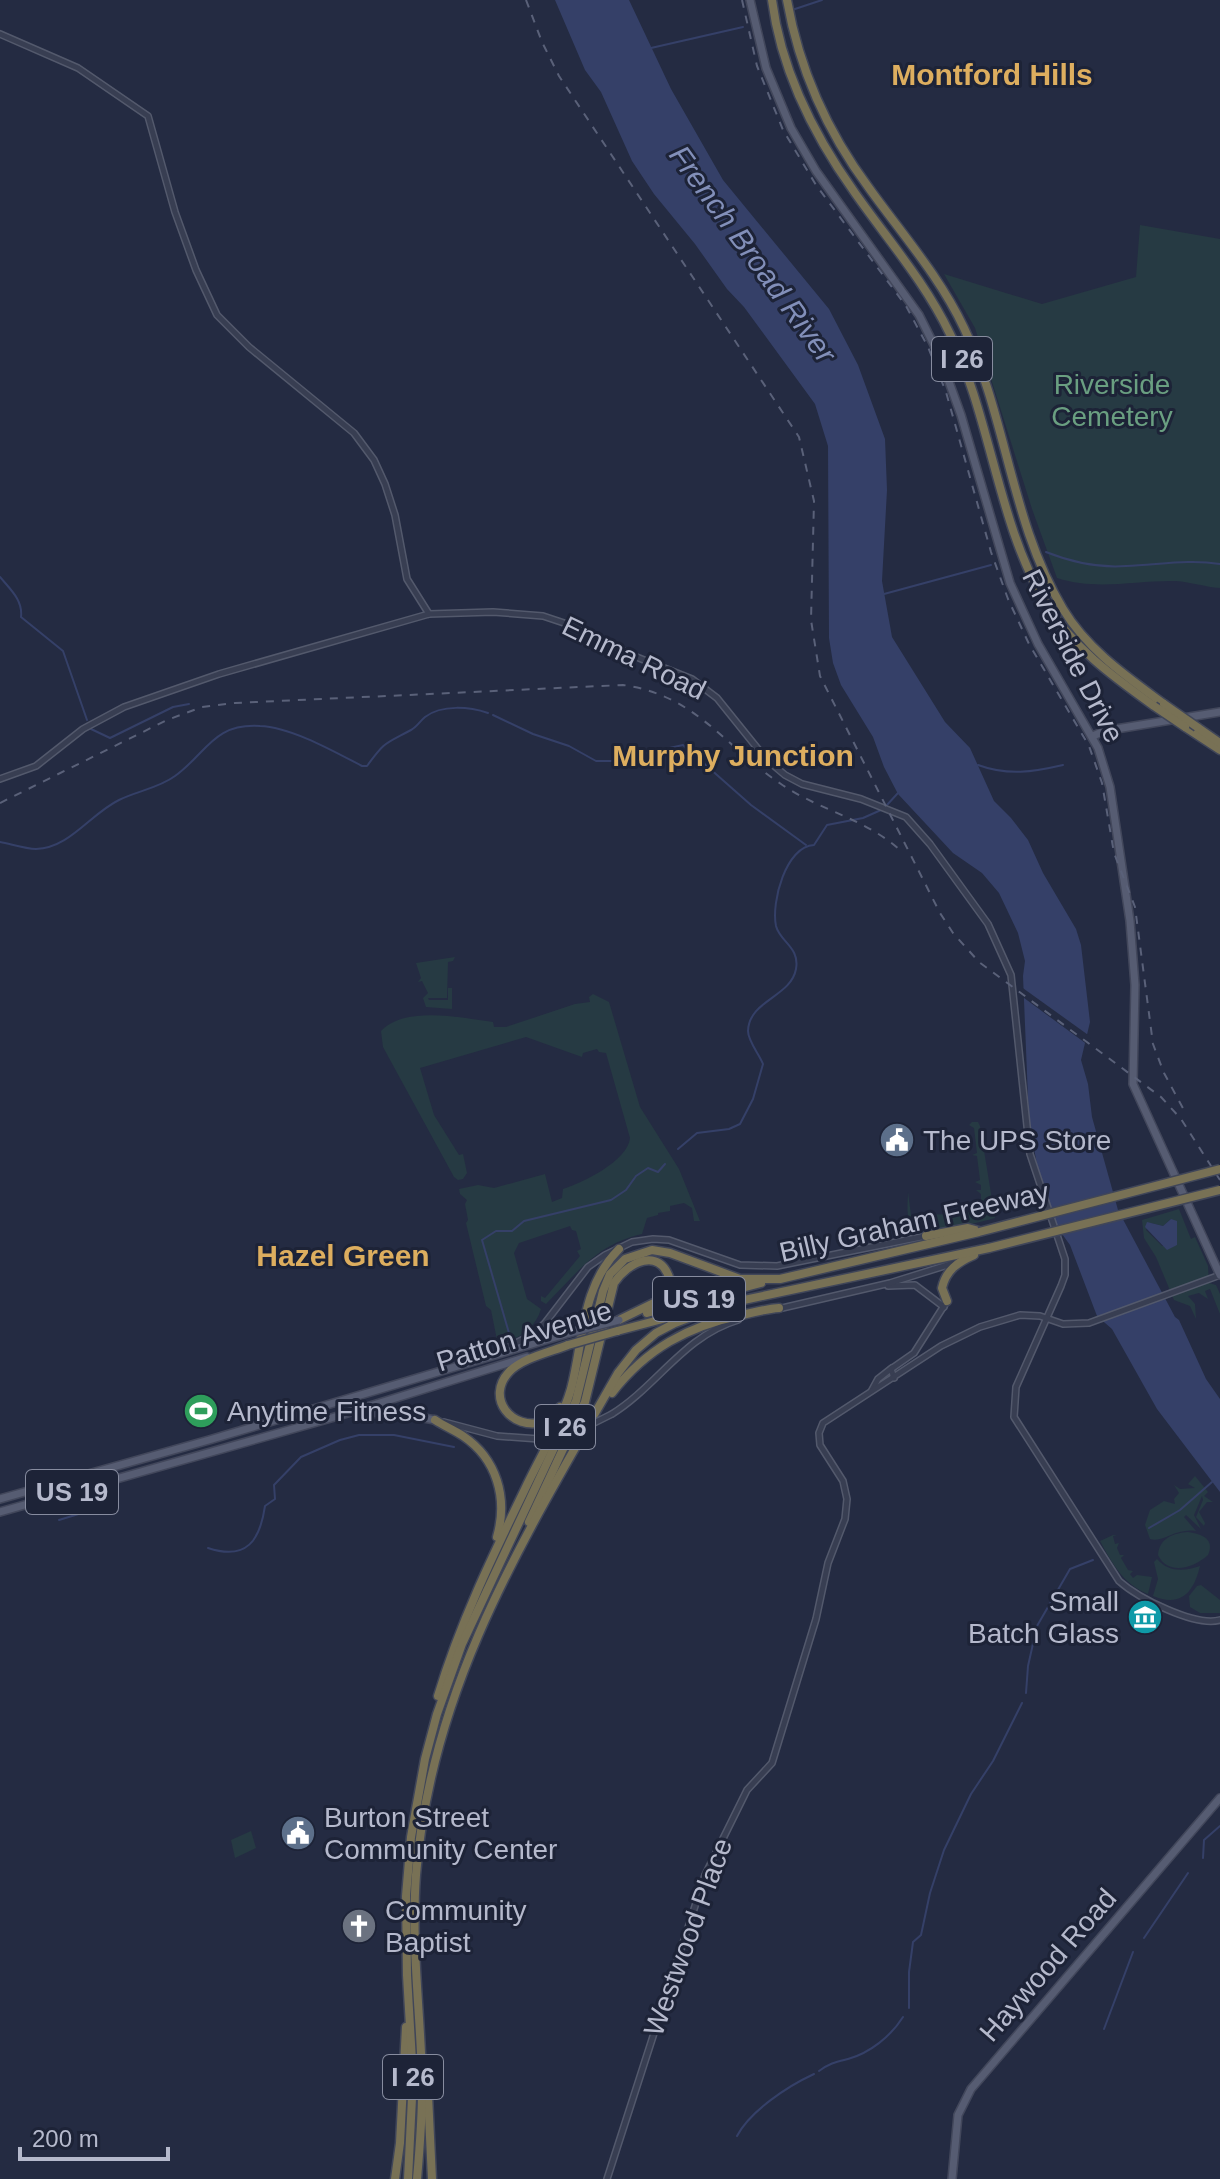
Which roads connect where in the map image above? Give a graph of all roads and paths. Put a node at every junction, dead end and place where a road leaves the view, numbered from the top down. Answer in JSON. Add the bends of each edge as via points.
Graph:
{"nodes":[{"id":1,"x":750,"y":0,"type":"edge"},
{"id":2,"x":772,"y":0,"type":"edge"},
{"id":3,"x":787,"y":0,"type":"edge"},
{"id":4,"x":0,"y":34,"type":"edge"},
{"id":5,"x":429,"y":614,"type":"junction"},
{"id":6,"x":1220,"y":712,"type":"edge"},
{"id":7,"x":1093,"y":736,"type":"junction"},
{"id":8,"x":1220,"y":743,"type":"edge"},
{"id":9,"x":1220,"y":750,"type":"edge"},
{"id":10,"x":0,"y":779,"type":"edge"},
{"id":11,"x":1220,"y":1169,"type":"edge"},
{"id":12,"x":1220,"y":1190,"type":"edge"},
{"id":13,"x":979,"y":1232,"type":"junction"},
{"id":14,"x":926,"y":1236,"type":"joint"},
{"id":15,"x":989,"y":1248,"type":"junction"},
{"id":16,"x":619,"y":1249,"type":"junction"},
{"id":17,"x":957,"y":1262,"type":"junction"},
{"id":18,"x":1220,"y":1275,"type":"edge"},
{"id":19,"x":780,"y":1279,"type":"junction"},
{"id":20,"x":879,"y":1286,"type":"junction"},
{"id":21,"x":933,"y":1299,"type":"junction"},
{"id":22,"x":725,"y":1304,"type":"junction"},
{"id":23,"x":946,"y":1304,"type":"junction"},
{"id":24,"x":779,"y":1308,"type":"junction"},
{"id":25,"x":619,"y":1320,"type":"junction"},
{"id":26,"x":1047,"y":1320,"type":"junction"},
{"id":27,"x":932,"y":1322,"type":"junction"},
{"id":28,"x":568,"y":1345,"type":"junction"},
{"id":29,"x":494,"y":1354,"type":"junction"},
{"id":30,"x":892,"y":1367,"type":"junction"},
{"id":31,"x":894,"y":1378,"type":"junction"},
{"id":32,"x":572,"y":1381,"type":"junction"},
{"id":33,"x":870,"y":1393,"type":"junction"},
{"id":34,"x":603,"y":1402,"type":"junction"},
{"id":35,"x":338,"y":1416,"type":"junction"},
{"id":36,"x":435,"y":1420,"type":"junction"},
{"id":37,"x":0,"y":1499,"type":"edge"},
{"id":38,"x":0,"y":1512,"type":"edge"},
{"id":39,"x":523,"y":1542,"type":"junction"},
{"id":40,"x":487,"y":1567,"type":"junction"},
{"id":41,"x":1220,"y":1620,"type":"edge"},
{"id":42,"x":429,"y":1743,"type":"junction"},
{"id":43,"x":1220,"y":1798,"type":"edge"},
{"id":44,"x":407,"y":1975,"type":"junction"},
{"id":45,"x":416,"y":1982,"type":"junction"},
{"id":46,"x":395,"y":2179,"type":"edge"},
{"id":47,"x":408,"y":2179,"type":"edge"},
{"id":48,"x":417,"y":2179,"type":"edge"},
{"id":49,"x":432,"y":2179,"type":"edge"},
{"id":50,"x":607,"y":2179,"type":"edge"},
{"id":51,"x":952,"y":2179,"type":"edge"}],
"edges":[{"from":1,"to":7,"type":"main road","name":"Riverside Drive","via":[[766,68],[791,128],[929,334],[955,397],[1010,583],[1038,644]]},
{"from":2,"to":9,"type":"highway","number":"I 26","bridge":true,"via":[[794,82],[821,141],[919,279],[956,346],[1019,547],[1056,619],[1083,651]]},
{"from":3,"to":8,"type":"highway","number":"I 26","bridge":true,"via":[[808,78],[835,135],[932,272],[965,329],[1055,595],[1097,651]]},
{"from":4,"to":5,"type":"street","via":[[78,68],[148,116],[175,212],[217,315],[365,445],[395,515],[407,579]]},
{"from":5,"to":10,"type":"street","name":"Emma Road","via":[[124,707],[83,729],[36,766]]},
{"from":5,"to":26,"type":"street","name":"Emma Road","via":[[517,613],[570,625],[708,690],[785,775],[875,804],[914,825],[988,924],[1011,975],[1030,1154],[1065,1259],[1065,1275]]},
{"from":6,"to":7,"type":"main road"},
{"from":7,"to":18,"type":"main road","name":"Riverside Drive","via":[[1110,787],[1130,921],[1133,1084]]},
{"from":11,"to":13,"type":"highway","name":"Billy Graham Freeway","number":"I 26","bridge":true},
{"from":12,"to":15,"type":"highway","name":"Billy Graham Freeway","number":"I 26","bridge":true},
{"from":13,"to":14,"type":"highway","via":[[968,1228]]},
{"from":13,"to":19,"type":"highway","name":"Billy Graham Freeway","number":"I 26"},
{"from":14,"to":16,"type":"street","name":"Patton Avenue","via":[[755,1267],[660,1239]]},
{"from":15,"to":17,"type":"highway"},
{"from":15,"to":22,"type":"highway","name":"Billy Graham Freeway","number":"I 26"},
{"from":16,"to":29,"type":"street","name":"Patton Avenue","via":[[588,1267],[533,1334]]},
{"from":16,"to":32,"type":"highway","via":[[596,1278]]},
{"from":17,"to":20,"type":"street","name":"Patton Avenue"},
{"from":17,"to":23,"type":"highway","via":[[943,1281]]},
{"from":18,"to":26,"type":"street","via":[[1099,1321],[1074,1325]]},
{"from":19,"to":25,"type":"highway","name":"Patton Avenue","number":"US 19"},
{"from":19,"to":42,"type":"highway","name":"Billy Graham Freeway","number":"I 26","via":[[740,1279],[659,1250],[631,1256],[614,1268],[603,1291],[576,1401],[462,1644]]},
{"from":20,"to":21,"type":"street","via":[[915,1285]]},
{"from":20,"to":24,"type":"street","name":"Patton Avenue"},
{"from":21,"to":23,"type":"street"},
{"from":21,"to":27,"type":"street"},
{"from":22,"to":28,"type":"highway","name":"Patton Avenue","number":"US 19","bridge":true},
{"from":22,"to":34,"type":"highway","name":"Billy Graham Freeway","number":"I 26","via":[[675,1323],[646,1341],[626,1361]]},
{"from":23,"to":27,"type":"street"},
{"from":24,"to":34,"type":"highway","via":[[681,1333],[642,1359]]},
{"from":24,"to":36,"type":"street","name":"Patton Avenue","bridge":true,"via":[[705,1334],[612,1414],[580,1430],[539,1439],[497,1436]]},
{"from":25,"to":29,"type":"main road","name":"Patton Avenue","number":"US 19","bridge":true},
{"from":25,"to":39,"type":"highway","via":[[664,1298],[670,1280],[662,1265],[640,1261],[614,1283],[585,1402]]},
{"from":26,"to":31,"type":"street","via":[[1020,1315],[980,1327]]},
{"from":26,"to":41,"type":"street","name":"Emma Road","via":[[1014,1396],[1014,1417],[1022,1432],[1119,1581],[1139,1596],[1197,1619]]},
{"from":27,"to":30,"type":"street","via":[[914,1353]]},
{"from":28,"to":32,"type":"highway","via":[[510,1371],[501,1388],[503,1405],[518,1421],[543,1422],[557,1412]]},
{"from":28,"to":35,"type":"main road","name":"Patton Avenue","number":"US 19"},
{"from":29,"to":37,"type":"main road","name":"Patton Avenue","number":"US 19"},
{"from":30,"to":31,"type":"street"},
{"from":30,"to":33,"type":"street"},
{"from":31,"to":33,"type":"street"},
{"from":32,"to":40,"type":"highway"},
{"from":33,"to":50,"type":"street","name":"Westwood Place","via":[[823,1423],[819,1433],[820,1445],[843,1481],[847,1513],[772,1763],[747,1790],[705,1875]]},
{"from":34,"to":39,"type":"highway","name":"Billy Graham Freeway","number":"I 26"},
{"from":35,"to":36,"type":"main road","name":"Patton Avenue","via":[[397,1413]]},
{"from":35,"to":38,"type":"main road","name":"Patton Avenue","number":"US 19"},
{"from":36,"to":40,"type":"highway","via":[[470,1441],[499,1481],[501,1521]]},
{"from":39,"to":45,"type":"highway","name":"Billy Graham Freeway","number":"I 26","via":[[470,1650],[436,1752],[417,1874]]},
{"from":40,"to":42,"type":"highway","via":[[442,1681]]},
{"from":42,"to":44,"type":"highway","name":"Billy Graham Freeway","number":"I 26","via":[[408,1868]]},
{"from":43,"to":51,"type":"main road","name":"Haywood Road","via":[[971,2089],[958,2115]]},
{"from":44,"to":46,"type":"highway"},
{"from":44,"to":47,"type":"highway","name":"Billy Graham Freeway","number":"I 26","via":[[413,2078]]},
{"from":45,"to":48,"type":"highway","name":"Billy Graham Freeway","number":"I 26","via":[[422,2079]]},
{"from":45,"to":49,"type":"highway"}]}
